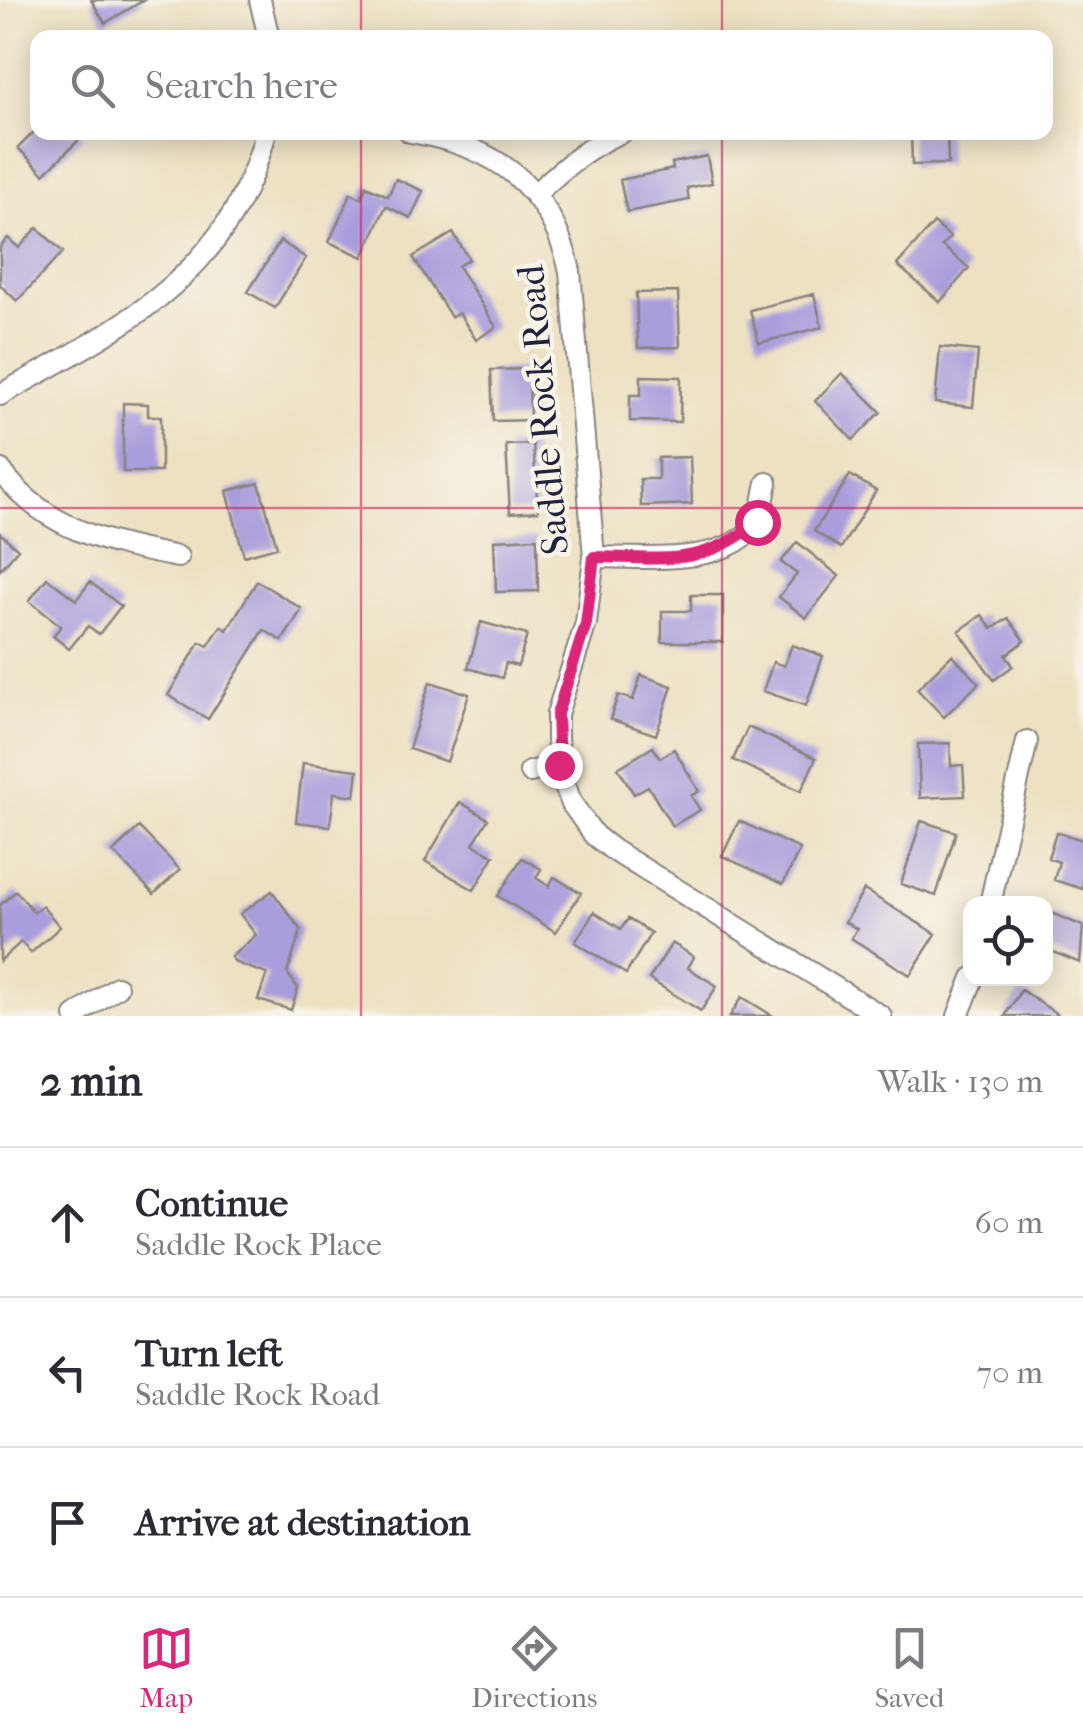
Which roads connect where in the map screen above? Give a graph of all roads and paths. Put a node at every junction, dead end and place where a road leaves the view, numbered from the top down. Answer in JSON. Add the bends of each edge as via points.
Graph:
{"nodes":[{"id":1,"x":260,"y":0,"type":"edge"},
{"id":2,"x":267,"y":30,"type":"edge"},
{"id":3,"x":264,"y":140,"type":"edge"},
{"id":4,"x":447,"y":140,"type":"edge"},
{"id":5,"x":604,"y":140,"type":"edge"},
{"id":6,"x":534,"y":194,"type":"junction"},
{"id":7,"x":0,"y":396,"type":"edge"},
{"id":8,"x":0,"y":469,"type":"edge"},
{"id":9,"x":767,"y":483,"type":"dead end"},
{"id":10,"x":178,"y":557,"type":"dead end"},
{"id":11,"x":594,"y":557,"type":"junction"},
{"id":12,"x":1027,"y":740,"type":"dead end"},
{"id":13,"x":559,"y":765,"type":"junction"},
{"id":14,"x":530,"y":772,"type":"dead end"},
{"id":15,"x":992,"y":896,"type":"edge"},
{"id":16,"x":970,"y":986,"type":"edge"},
{"id":17,"x":117,"y":987,"type":"dead end"},
{"id":18,"x":75,"y":1016,"type":"edge"},
{"id":19,"x":881,"y":1016,"type":"edge"},
{"id":20,"x":958,"y":1016,"type":"edge"}],
"edges":[{"from":1,"to":2,"type":"street"},
{"from":3,"to":7,"type":"street","via":[[234,208],[178,283],[126,324]]},
{"from":4,"to":6,"type":"street","name":"Saddle Rock Road","via":[[484,152]]},
{"from":5,"to":6,"type":"street"},
{"from":6,"to":11,"type":"street","name":"Saddle Rock Road","via":[[553,220],[570,271]]},
{"from":8,"to":10,"type":"street","via":[[36,508],[65,526]]},
{"from":9,"to":11,"type":"street","via":[[757,522],[720,550],[667,559]]},
{"from":11,"to":13,"type":"street","name":"Saddle Rock Road","via":[[586,624],[557,714]]},
{"from":12,"to":15,"type":"street"},
{"from":13,"to":14,"type":"street"},
{"from":13,"to":19,"type":"street","name":"Saddle Rock Road","via":[[572,804],[594,835]]},
{"from":16,"to":20,"type":"street"},
{"from":17,"to":18,"type":"street"}]}
